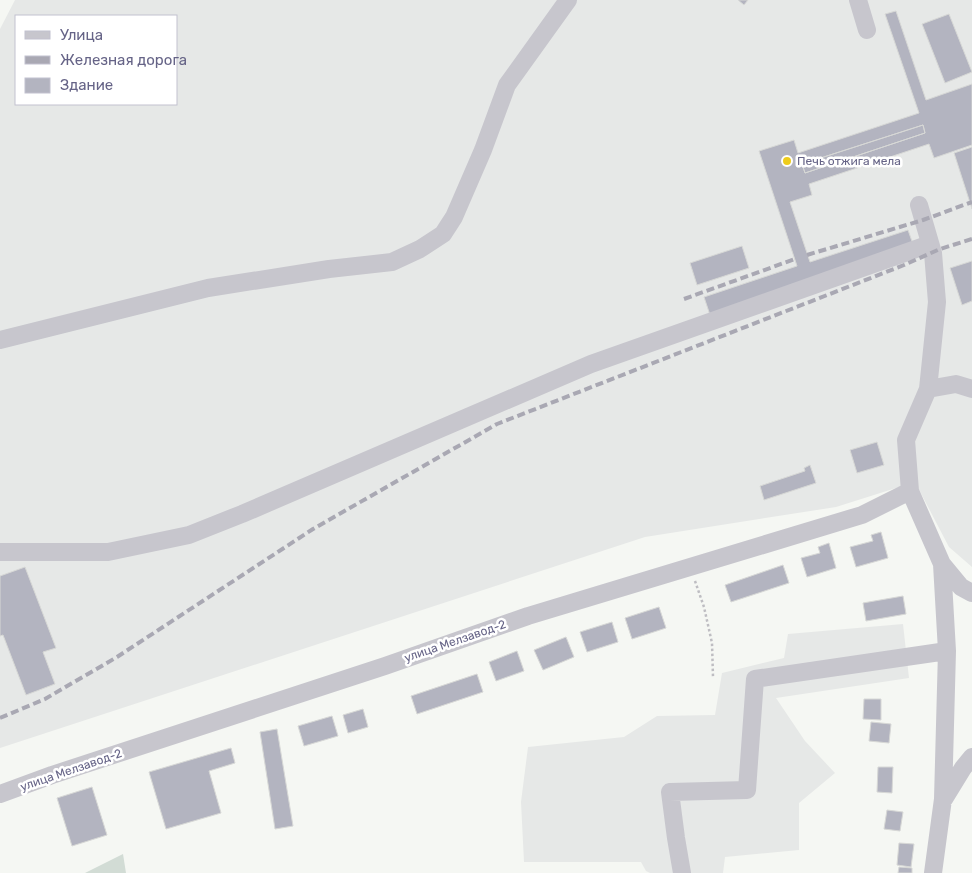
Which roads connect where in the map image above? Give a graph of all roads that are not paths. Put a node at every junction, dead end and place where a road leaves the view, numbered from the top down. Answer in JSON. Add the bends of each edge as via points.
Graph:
{"nodes":[{"id":1,"x":568,"y":0,"type":"edge"},
{"id":2,"x":858,"y":0,"type":"edge"},
{"id":3,"x":867,"y":30,"type":"dead end"},
{"id":4,"x":919,"y":206,"type":"dead end"},
{"id":5,"x":930,"y":244,"type":"junction"},
{"id":6,"x":0,"y":340,"type":"edge"},
{"id":7,"x":928,"y":388,"type":"junction"},
{"id":8,"x":972,"y":389,"type":"edge"},
{"id":9,"x":910,"y":491,"type":"junction"},
{"id":10,"x":0,"y":552,"type":"edge"},
{"id":11,"x":942,"y":564,"type":"junction"},
{"id":12,"x":972,"y":594,"type":"edge"},
{"id":13,"x":947,"y":651,"type":"junction"},
{"id":14,"x":972,"y":757,"type":"edge"},
{"id":15,"x":0,"y":794,"type":"edge"},
{"id":16,"x":943,"y":799,"type":"junction"},
{"id":17,"x":682,"y":873,"type":"edge"},
{"id":18,"x":933,"y":873,"type":"edge"}],
"edges":[{"from":1,"to":6,"type":"street","via":[[506,85],[454,217],[442,234],[420,249],[392,262],[208,288]]},
{"from":2,"to":3,"type":"street"},
{"from":4,"to":5,"type":"street"},
{"from":5,"to":7,"type":"street","via":[[937,302]]},
{"from":5,"to":10,"type":"street","via":[[590,364],[189,535],[108,552]]},
{"from":7,"to":8,"type":"street","via":[[956,384]]},
{"from":7,"to":9,"type":"street","via":[[906,440]]},
{"from":9,"to":11,"type":"street"},
{"from":9,"to":15,"type":"street","name":"улица Мелзавод-2","via":[[862,514],[528,616]]},
{"from":11,"to":12,"type":"street","via":[[961,587]]},
{"from":11,"to":13,"type":"street"},
{"from":13,"to":16,"type":"street"},
{"from":13,"to":17,"type":"street","via":[[755,679],[747,790],[670,792]]},
{"from":14,"to":16,"type":"street"},
{"from":16,"to":18,"type":"street"}]}
